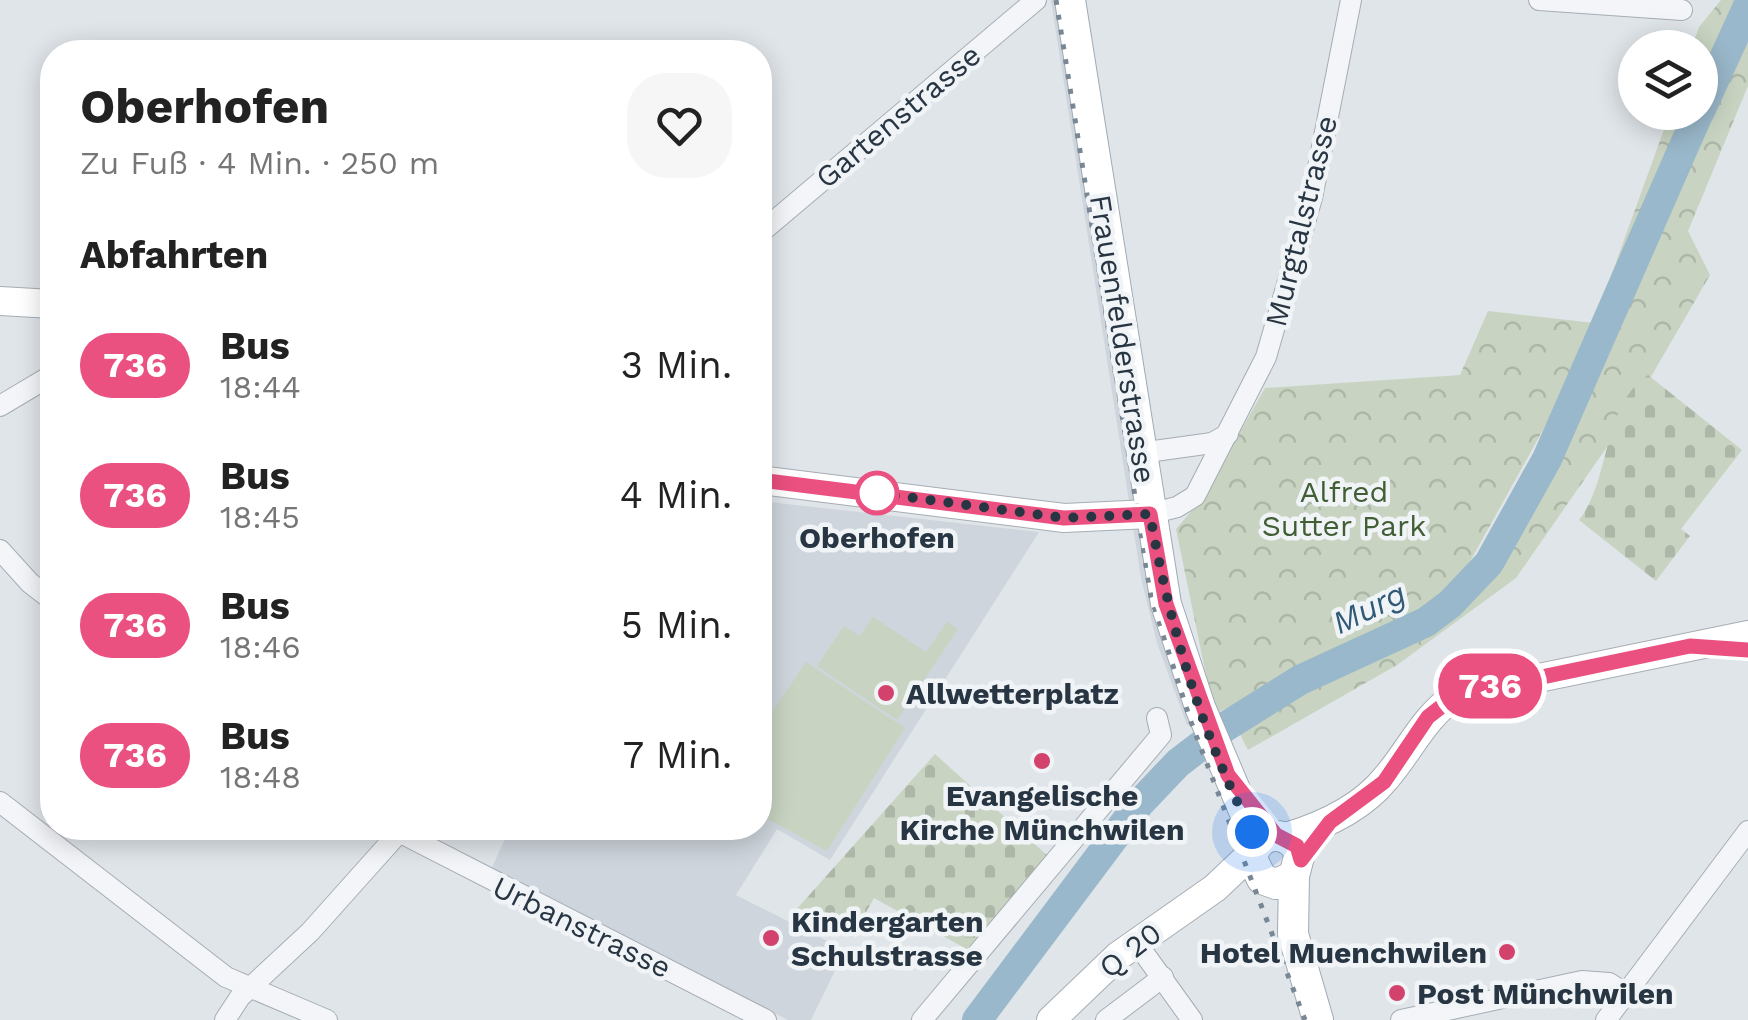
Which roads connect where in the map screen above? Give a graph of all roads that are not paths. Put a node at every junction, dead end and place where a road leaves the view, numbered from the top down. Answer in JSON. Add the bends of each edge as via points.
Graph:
{"nodes":[{"id":1,"x":1036,"y":0,"type":"edge"},
{"id":2,"x":1070,"y":0,"type":"edge"},
{"id":3,"x":1350,"y":0,"type":"edge"},
{"id":4,"x":1538,"y":0,"type":"edge"},
{"id":5,"x":1682,"y":10,"type":"dead end"},
{"id":6,"x":772,"y":222,"type":"edge"},
{"id":7,"x":0,"y":302,"type":"edge"},
{"id":8,"x":40,"y":304,"type":"edge"},
{"id":9,"x":40,"y":381,"type":"edge"},
{"id":10,"x":0,"y":406,"type":"edge"},
{"id":11,"x":1228,"y":434,"type":"junction"},
{"id":12,"x":1140,"y":453,"type":"junction"},
{"id":13,"x":772,"y":482,"type":"edge"},
{"id":14,"x":1150,"y":514,"type":"junction"},
{"id":15,"x":0,"y":550,"type":"edge"},
{"id":16,"x":40,"y":591,"type":"edge"},
{"id":17,"x":1748,"y":636,"type":"edge"},
{"id":18,"x":1690,"y":646,"type":"junction"},
{"id":19,"x":1748,"y":650,"type":"edge"},
{"id":20,"x":1156,"y":718,"type":"dead end"},
{"id":21,"x":0,"y":802,"type":"edge"},
{"id":22,"x":1748,"y":831,"type":"edge"},
{"id":23,"x":40,"y":833,"type":"edge"},
{"id":24,"x":49,"y":840,"type":"edge"},
{"id":25,"x":392,"y":840,"type":"edge"},
{"id":26,"x":420,"y":840,"type":"edge"},
{"id":27,"x":1275,"y":858,"type":"junction"},
{"id":28,"x":1136,"y":942,"type":"junction"},
{"id":29,"x":1163,"y":977,"type":"junction"},
{"id":30,"x":250,"y":990,"type":"junction"},
{"id":31,"x":1626,"y":994,"type":"junction"},
{"id":32,"x":225,"y":1020,"type":"edge"},
{"id":33,"x":327,"y":1020,"type":"edge"},
{"id":34,"x":766,"y":1020,"type":"edge"},
{"id":35,"x":922,"y":1020,"type":"edge"},
{"id":36,"x":1050,"y":1020,"type":"edge"},
{"id":37,"x":1106,"y":1020,"type":"edge"},
{"id":38,"x":1192,"y":1020,"type":"edge"},
{"id":39,"x":1318,"y":1020,"type":"edge"},
{"id":40,"x":1401,"y":1020,"type":"edge"},
{"id":41,"x":1606,"y":1020,"type":"edge"}],
"edges":[{"from":1,"to":6,"type":"street","name":"Gartenstrasse"},
{"from":2,"to":12,"type":"main road","name":"Frauenfelderstrasse"},
{"from":3,"to":11,"type":"street","name":"Murgtalstrasse","via":[[1303,234],[1266,357]]},
{"from":4,"to":5,"type":"street"},
{"from":7,"to":8,"type":"main road"},
{"from":9,"to":10,"type":"street"},
{"from":11,"to":12,"type":"street"},
{"from":11,"to":14,"type":"street","name":"Murgtalstrasse","via":[[1194,496]]},
{"from":12,"to":14,"type":"main road","name":"Frauenfelderstrasse"},
{"from":13,"to":14,"type":"main road","via":[[1064,518]]},
{"from":14,"to":27,"type":"main road","name":"Frauenfelderstrasse","via":[[1166,604],[1200,707]]},
{"from":15,"to":16,"type":"street"},
{"from":17,"to":18,"type":"main road"},
{"from":18,"to":19,"type":"main road"},
{"from":18,"to":27,"type":"main road","name":"Q 20","via":[[1456,695],[1428,717],[1384,782]]},
{"from":20,"to":35,"type":"street","via":[[1161,735]]},
{"from":21,"to":23,"type":"street"},
{"from":22,"to":31,"type":"street"},
{"from":24,"to":30,"type":"street"},
{"from":25,"to":30,"type":"street"},
{"from":26,"to":34,"type":"street","name":"Urbanstrasse"},
{"from":27,"to":28,"type":"main road","name":"Q 20","via":[[1215,888]]},
{"from":27,"to":39,"type":"main road","name":"Frauenfelderstrasse"},
{"from":28,"to":29,"type":"street"},
{"from":28,"to":36,"type":"main road","name":"Q 20"},
{"from":29,"to":37,"type":"street"},
{"from":29,"to":38,"type":"street"},
{"from":30,"to":32,"type":"street"},
{"from":30,"to":33,"type":"street"},
{"from":31,"to":40,"type":"street","via":[[1609,983],[1582,981]]},
{"from":31,"to":41,"type":"street"}]}
